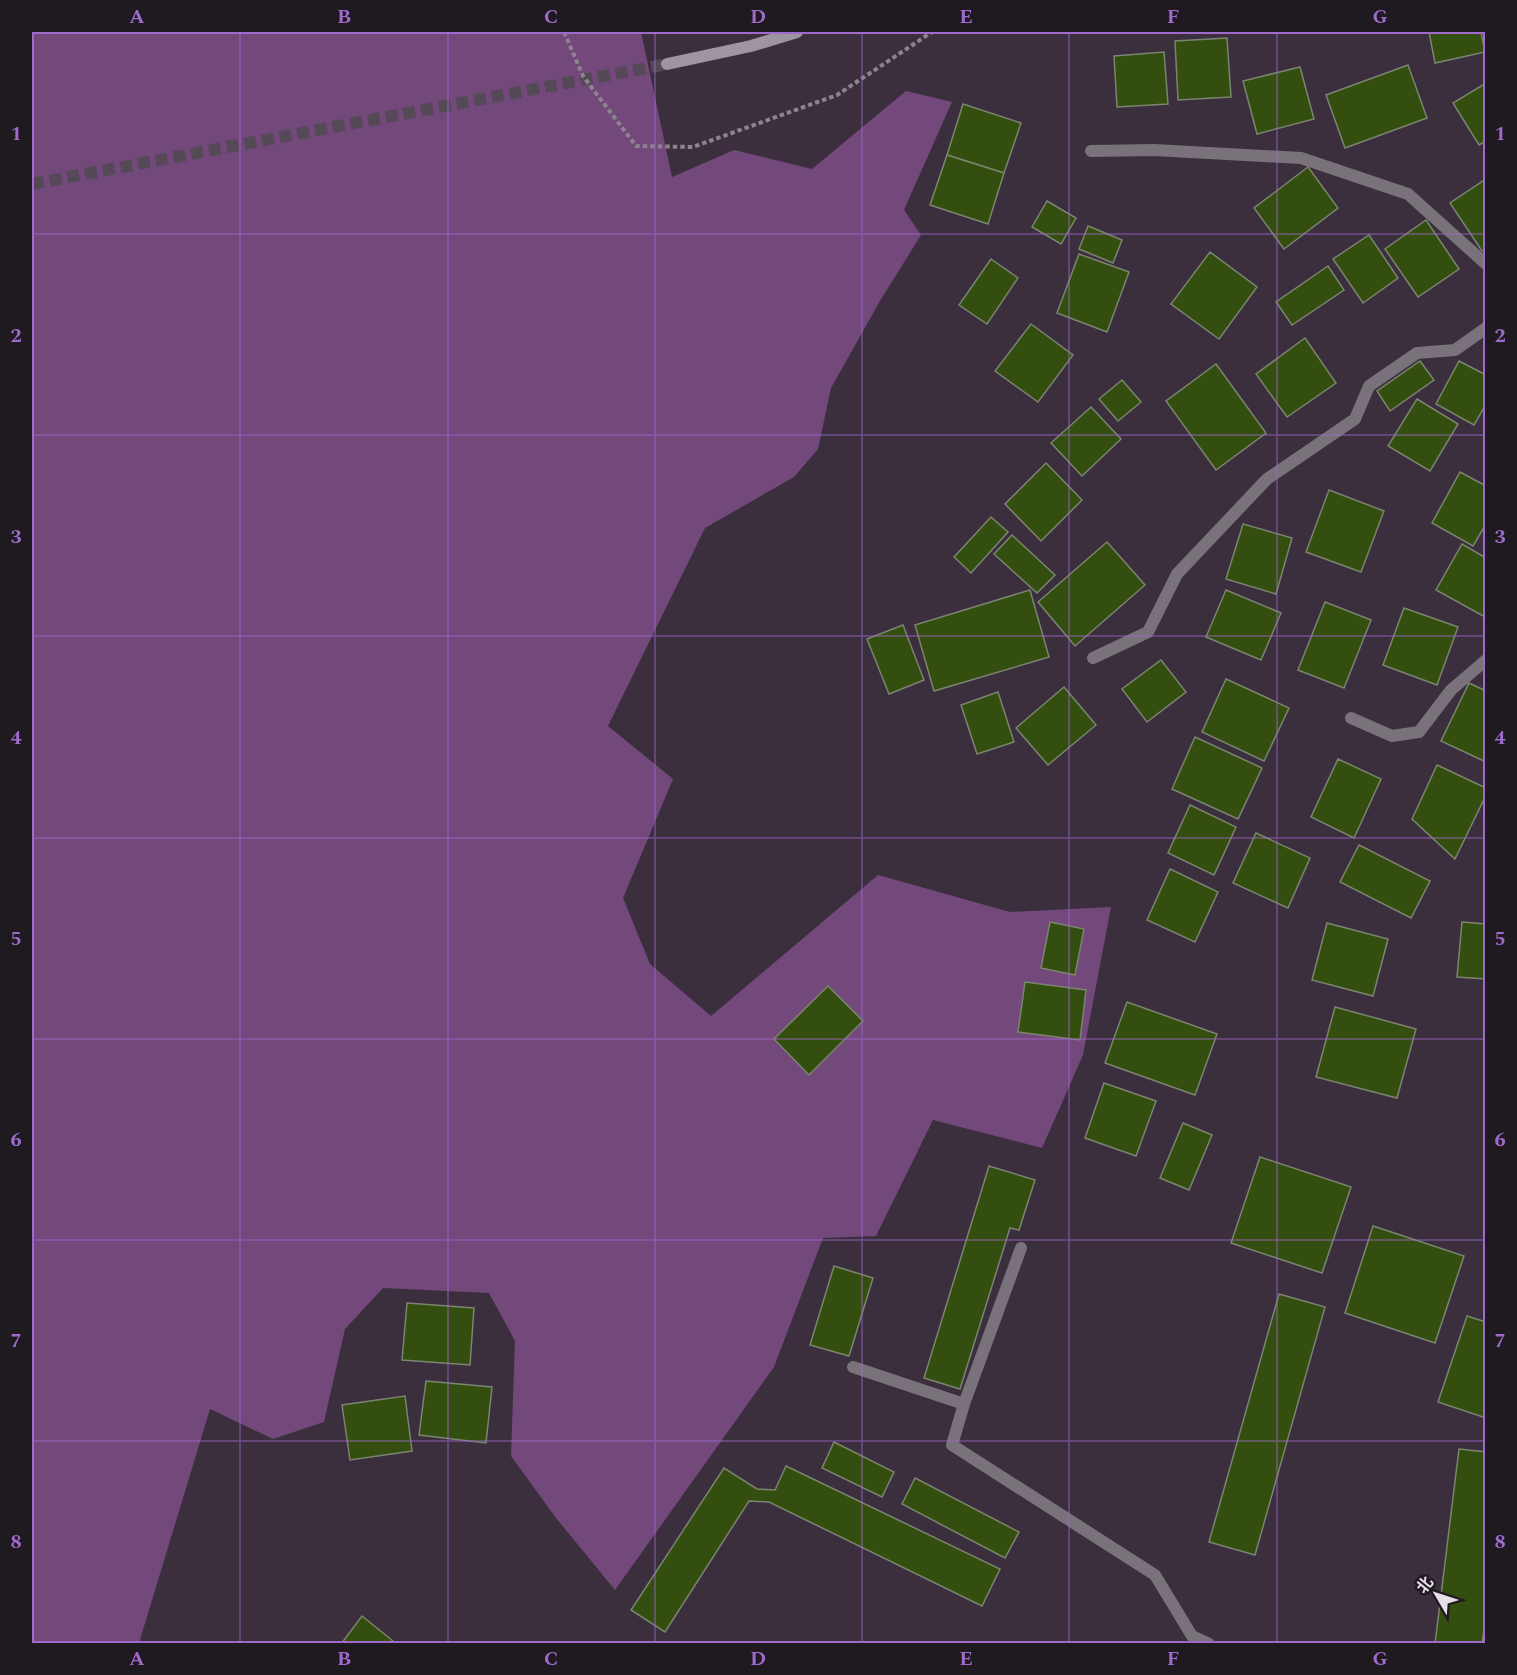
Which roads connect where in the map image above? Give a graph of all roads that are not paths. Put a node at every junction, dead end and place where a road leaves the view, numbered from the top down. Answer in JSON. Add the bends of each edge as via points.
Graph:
{"nodes":[{"id":1,"x":797,"y":32,"type":"edge"},
{"id":2,"x":667,"y":64,"type":"tunnel mouth"},
{"id":3,"x":1091,"y":151,"type":"dead end"},
{"id":4,"x":1485,"y":264,"type":"edge"},
{"id":5,"x":1485,"y":328,"type":"edge"},
{"id":6,"x":1093,"y":658,"type":"dead end"},
{"id":7,"x":1485,"y":660,"type":"edge"},
{"id":8,"x":1351,"y":718,"type":"dead end"},
{"id":9,"x":1021,"y":1248,"type":"dead end"},
{"id":10,"x":853,"y":1367,"type":"dead end"},
{"id":11,"x":964,"y":1404,"type":"junction"},
{"id":12,"x":1209,"y":1644,"type":"edge"}],
"edges":[{"from":1,"to":2,"type":"street"},
{"from":3,"to":4,"type":"street","via":[[1154,150],[1301,158],[1408,194]]},
{"from":5,"to":6,"type":"street","via":[[1455,350],[1417,353],[1369,386],[1354,418],[1268,479],[1177,574],[1148,632]]},
{"from":7,"to":8,"type":"street","via":[[1451,690],[1419,732],[1392,736]]},
{"from":9,"to":11,"type":"street"},
{"from":10,"to":11,"type":"street"},
{"from":11,"to":12,"type":"street","via":[[952,1445],[1155,1575],[1192,1636]]}]}
